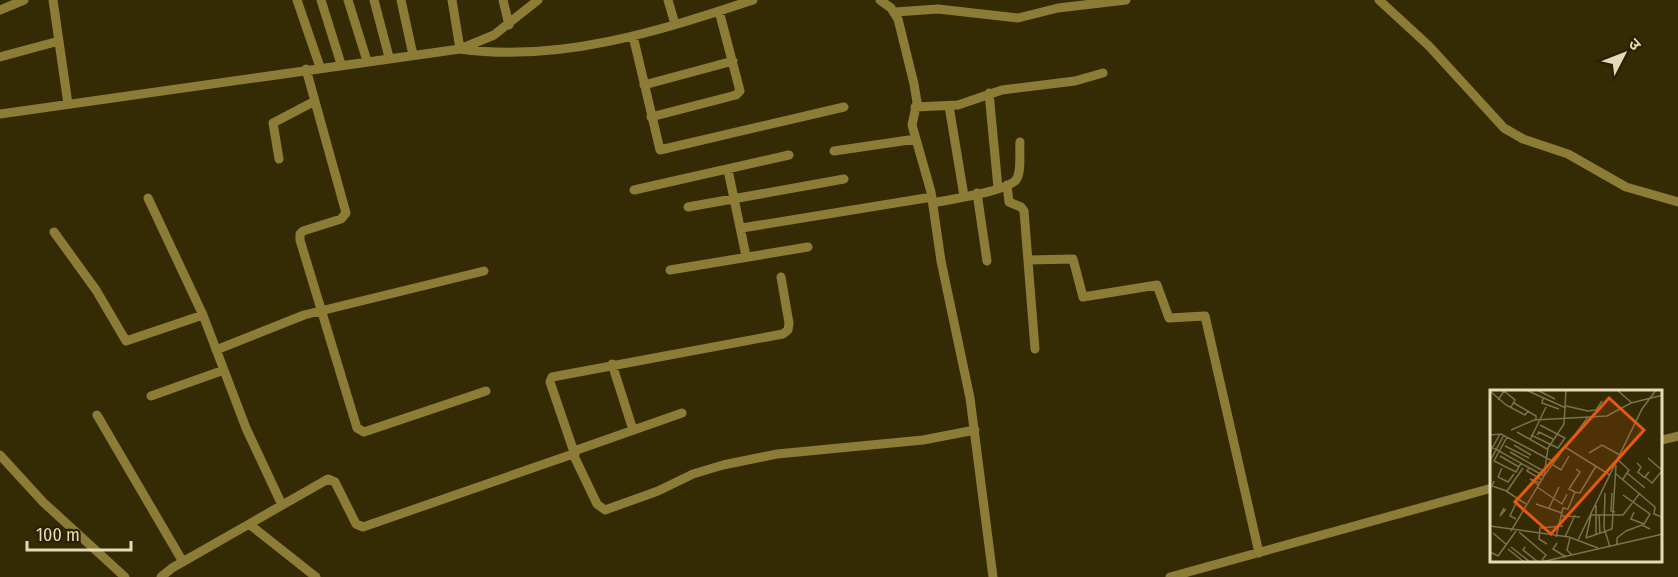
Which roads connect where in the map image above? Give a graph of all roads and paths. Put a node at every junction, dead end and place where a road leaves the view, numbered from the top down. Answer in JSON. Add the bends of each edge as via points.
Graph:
{"nodes":[{"id":1,"x":24,"y":0,"type":"edge"},
{"id":2,"x":53,"y":0,"type":"edge"},
{"id":3,"x":297,"y":0,"type":"edge"},
{"id":4,"x":321,"y":0,"type":"edge"},
{"id":5,"x":348,"y":0,"type":"edge"},
{"id":6,"x":374,"y":0,"type":"edge"},
{"id":7,"x":401,"y":0,"type":"edge"},
{"id":8,"x":452,"y":0,"type":"edge"},
{"id":9,"x":503,"y":0,"type":"edge"},
{"id":10,"x":538,"y":0,"type":"edge"},
{"id":11,"x":668,"y":0,"type":"edge"},
{"id":12,"x":753,"y":0,"type":"edge"},
{"id":13,"x":880,"y":0,"type":"edge"},
{"id":14,"x":1379,"y":0,"type":"edge"},
{"id":15,"x":1121,"y":1,"type":"edge"},
{"id":16,"x":1097,"y":2,"type":"edge"},
{"id":17,"x":0,"y":10,"type":"edge"},
{"id":18,"x":719,"y":11,"type":"junction"},
{"id":19,"x":895,"y":12,"type":"junction"},
{"id":20,"x":675,"y":24,"type":"junction"},
{"id":21,"x":509,"y":25,"type":"junction"},
{"id":22,"x":633,"y":36,"type":"junction"},
{"id":23,"x":59,"y":40,"type":"junction"},
{"id":24,"x":460,"y":49,"type":"junction"},
{"id":25,"x":414,"y":56,"type":"junction"},
{"id":26,"x":0,"y":57,"type":"edge"},
{"id":27,"x":389,"y":57,"type":"junction"},
{"id":28,"x":367,"y":61,"type":"junction"},
{"id":29,"x":733,"y":62,"type":"junction"},
{"id":30,"x":341,"y":64,"type":"junction"},
{"id":31,"x":320,"y":67,"type":"junction"},
{"id":32,"x":306,"y":69,"type":"junction"},
{"id":33,"x":1103,"y":73,"type":"dead end"},
{"id":34,"x":644,"y":84,"type":"junction"},
{"id":35,"x":989,"y":93,"type":"junction"},
{"id":36,"x":315,"y":101,"type":"junction"},
{"id":37,"x":68,"y":104,"type":"junction"},
{"id":38,"x":949,"y":106,"type":"junction"},
{"id":39,"x":844,"y":107,"type":"dead end"},
{"id":40,"x":915,"y":107,"type":"junction"},
{"id":41,"x":0,"y":114,"type":"edge"},
{"id":42,"x":651,"y":117,"type":"junction"},
{"id":43,"x":915,"y":139,"type":"junction"},
{"id":44,"x":1020,"y":142,"type":"dead end"},
{"id":45,"x":834,"y":151,"type":"dead end"},
{"id":46,"x":789,"y":155,"type":"dead end"},
{"id":47,"x":279,"y":159,"type":"dead end"},
{"id":48,"x":728,"y":170,"type":"junction"},
{"id":49,"x":844,"y":179,"type":"dead end"},
{"id":50,"x":1003,"y":186,"type":"junction"},
{"id":51,"x":634,"y":190,"type":"dead end"},
{"id":52,"x":977,"y":193,"type":"junction"},
{"id":53,"x":964,"y":196,"type":"junction"},
{"id":54,"x":148,"y":198,"type":"dead end"},
{"id":55,"x":735,"y":199,"type":"junction"},
{"id":56,"x":933,"y":200,"type":"junction"},
{"id":57,"x":1678,"y":202,"type":"edge"},
{"id":58,"x":688,"y":207,"type":"dead end"},
{"id":59,"x":742,"y":228,"type":"junction"},
{"id":60,"x":54,"y":232,"type":"dead end"},
{"id":61,"x":808,"y":247,"type":"dead end"},
{"id":62,"x":746,"y":256,"type":"junction"},
{"id":63,"x":1028,"y":260,"type":"junction"},
{"id":64,"x":987,"y":261,"type":"dead end"},
{"id":65,"x":670,"y":270,"type":"dead end"},
{"id":66,"x":484,"y":271,"type":"dead end"},
{"id":67,"x":781,"y":277,"type":"dead end"},
{"id":68,"x":321,"y":311,"type":"junction"},
{"id":69,"x":203,"y":315,"type":"junction"},
{"id":70,"x":1035,"y":349,"type":"dead end"},
{"id":71,"x":216,"y":350,"type":"junction"},
{"id":72,"x":612,"y":364,"type":"junction"},
{"id":73,"x":224,"y":370,"type":"junction"},
{"id":74,"x":486,"y":392,"type":"dead end"},
{"id":75,"x":151,"y":396,"type":"dead end"},
{"id":76,"x":682,"y":413,"type":"dead end"},
{"id":77,"x":97,"y":416,"type":"dead end"},
{"id":78,"x":633,"y":430,"type":"junction"},
{"id":79,"x":975,"y":430,"type":"junction"},
{"id":80,"x":1678,"y":436,"type":"edge"},
{"id":81,"x":1663,"y":440,"type":"edge"},
{"id":82,"x":574,"y":453,"type":"junction"},
{"id":83,"x":0,"y":455,"type":"edge"},
{"id":84,"x":1490,"y":489,"type":"edge"},
{"id":85,"x":282,"y":505,"type":"junction"},
{"id":86,"x":249,"y":524,"type":"junction"},
{"id":87,"x":1259,"y":553,"type":"junction"},
{"id":88,"x":183,"y":562,"type":"junction"},
{"id":89,"x":1204,"y":573,"type":"edge"},
{"id":90,"x":125,"y":577,"type":"edge"},
{"id":91,"x":161,"y":577,"type":"edge"},
{"id":92,"x":316,"y":577,"type":"edge"},
{"id":93,"x":993,"y":577,"type":"edge"},
{"id":94,"x":1170,"y":577,"type":"edge"}],
"edges":[{"from":1,"to":17,"type":"street"},
{"from":2,"to":23,"type":"street"},
{"from":3,"to":31,"type":"street"},
{"from":4,"to":30,"type":"street"},
{"from":5,"to":28,"type":"street"},
{"from":6,"to":27,"type":"street"},
{"from":7,"to":25,"type":"street"},
{"from":8,"to":24,"type":"street"},
{"from":9,"to":21,"type":"street"},
{"from":10,"to":21,"type":"street"},
{"from":11,"to":20,"type":"street"},
{"from":12,"to":18,"type":"street"},
{"from":13,"to":19,"type":"street"},
{"from":14,"to":57,"type":"street","via":[[1429,46],[1504,128],[1523,139],[1568,154],[1626,187]]},
{"from":15,"to":16,"type":"street"},
{"from":16,"to":19,"type":"street","via":[[1018,18],[938,9]]},
{"from":18,"to":20,"type":"street"},
{"from":18,"to":29,"type":"street"},
{"from":19,"to":40,"type":"street","via":[[914,84]]},
{"from":20,"to":22,"type":"street"},
{"from":21,"to":24,"type":"street"},
{"from":22,"to":24,"type":"street","via":[[516,54]]},
{"from":22,"to":34,"type":"street"},
{"from":23,"to":26,"type":"street"},
{"from":23,"to":37,"type":"street"},
{"from":24,"to":25,"type":"street"},
{"from":25,"to":27,"type":"street"},
{"from":27,"to":28,"type":"street"},
{"from":28,"to":30,"type":"street"},
{"from":29,"to":34,"type":"street"},
{"from":29,"to":42,"type":"street","via":[[739,94]]},
{"from":30,"to":31,"type":"street"},
{"from":31,"to":32,"type":"street"},
{"from":32,"to":36,"type":"street"},
{"from":32,"to":37,"type":"street"},
{"from":33,"to":35,"type":"street","via":[[1075,81]]},
{"from":34,"to":42,"type":"street"},
{"from":35,"to":38,"type":"street"},
{"from":35,"to":50,"type":"street"},
{"from":36,"to":47,"type":"street","via":[[273,123]]},
{"from":36,"to":68,"type":"street","via":[[346,213],[341,219],[300,234]]},
{"from":37,"to":41,"type":"street"},
{"from":38,"to":40,"type":"street"},
{"from":38,"to":53,"type":"street"},
{"from":39,"to":42,"type":"street","via":[[661,150]]},
{"from":40,"to":43,"type":"street"},
{"from":43,"to":45,"type":"street"},
{"from":43,"to":56,"type":"street"},
{"from":44,"to":50,"type":"street","via":[[1018,175]]},
{"from":46,"to":48,"type":"street"},
{"from":48,"to":51,"type":"street"},
{"from":48,"to":55,"type":"street"},
{"from":49,"to":55,"type":"street"},
{"from":50,"to":52,"type":"street"},
{"from":50,"to":63,"type":"street","via":[[1009,202],[1024,211]]},
{"from":52,"to":53,"type":"street"},
{"from":52,"to":64,"type":"street"},
{"from":53,"to":56,"type":"street"},
{"from":54,"to":69,"type":"street"},
{"from":55,"to":58,"type":"street"},
{"from":55,"to":59,"type":"street"},
{"from":56,"to":59,"type":"street"},
{"from":56,"to":79,"type":"street","via":[[941,261]]},
{"from":59,"to":62,"type":"street"},
{"from":60,"to":69,"type":"street","via":[[96,290],[124,340]]},
{"from":61,"to":62,"type":"street"},
{"from":62,"to":65,"type":"street"},
{"from":63,"to":70,"type":"street"},
{"from":63,"to":87,"type":"street","via":[[1073,259],[1083,297],[1157,285],[1168,317],[1205,316]]},
{"from":66,"to":68,"type":"street"},
{"from":67,"to":72,"type":"street","via":[[789,323],[783,334]]},
{"from":68,"to":71,"type":"street"},
{"from":68,"to":74,"type":"street","via":[[360,432]]},
{"from":69,"to":71,"type":"street"},
{"from":71,"to":73,"type":"street"},
{"from":72,"to":78,"type":"street"},
{"from":72,"to":82,"type":"street","via":[[551,379]]},
{"from":73,"to":75,"type":"street"},
{"from":73,"to":85,"type":"street"},
{"from":76,"to":78,"type":"street"},
{"from":77,"to":88,"type":"street"},
{"from":78,"to":82,"type":"street"},
{"from":79,"to":82,"type":"street","via":[[915,441],[777,454],[723,465],[605,510],[597,504]]},
{"from":79,"to":93,"type":"street"},
{"from":80,"to":81,"type":"street"},
{"from":82,"to":85,"type":"street","via":[[363,527],[356,524],[331,479]]},
{"from":83,"to":90,"type":"street","via":[[43,502]]},
{"from":84,"to":87,"type":"street"},
{"from":85,"to":86,"type":"street"},
{"from":86,"to":88,"type":"street"},
{"from":86,"to":92,"type":"street"},
{"from":87,"to":89,"type":"street"},
{"from":88,"to":91,"type":"street"},
{"from":89,"to":94,"type":"street"}]}
